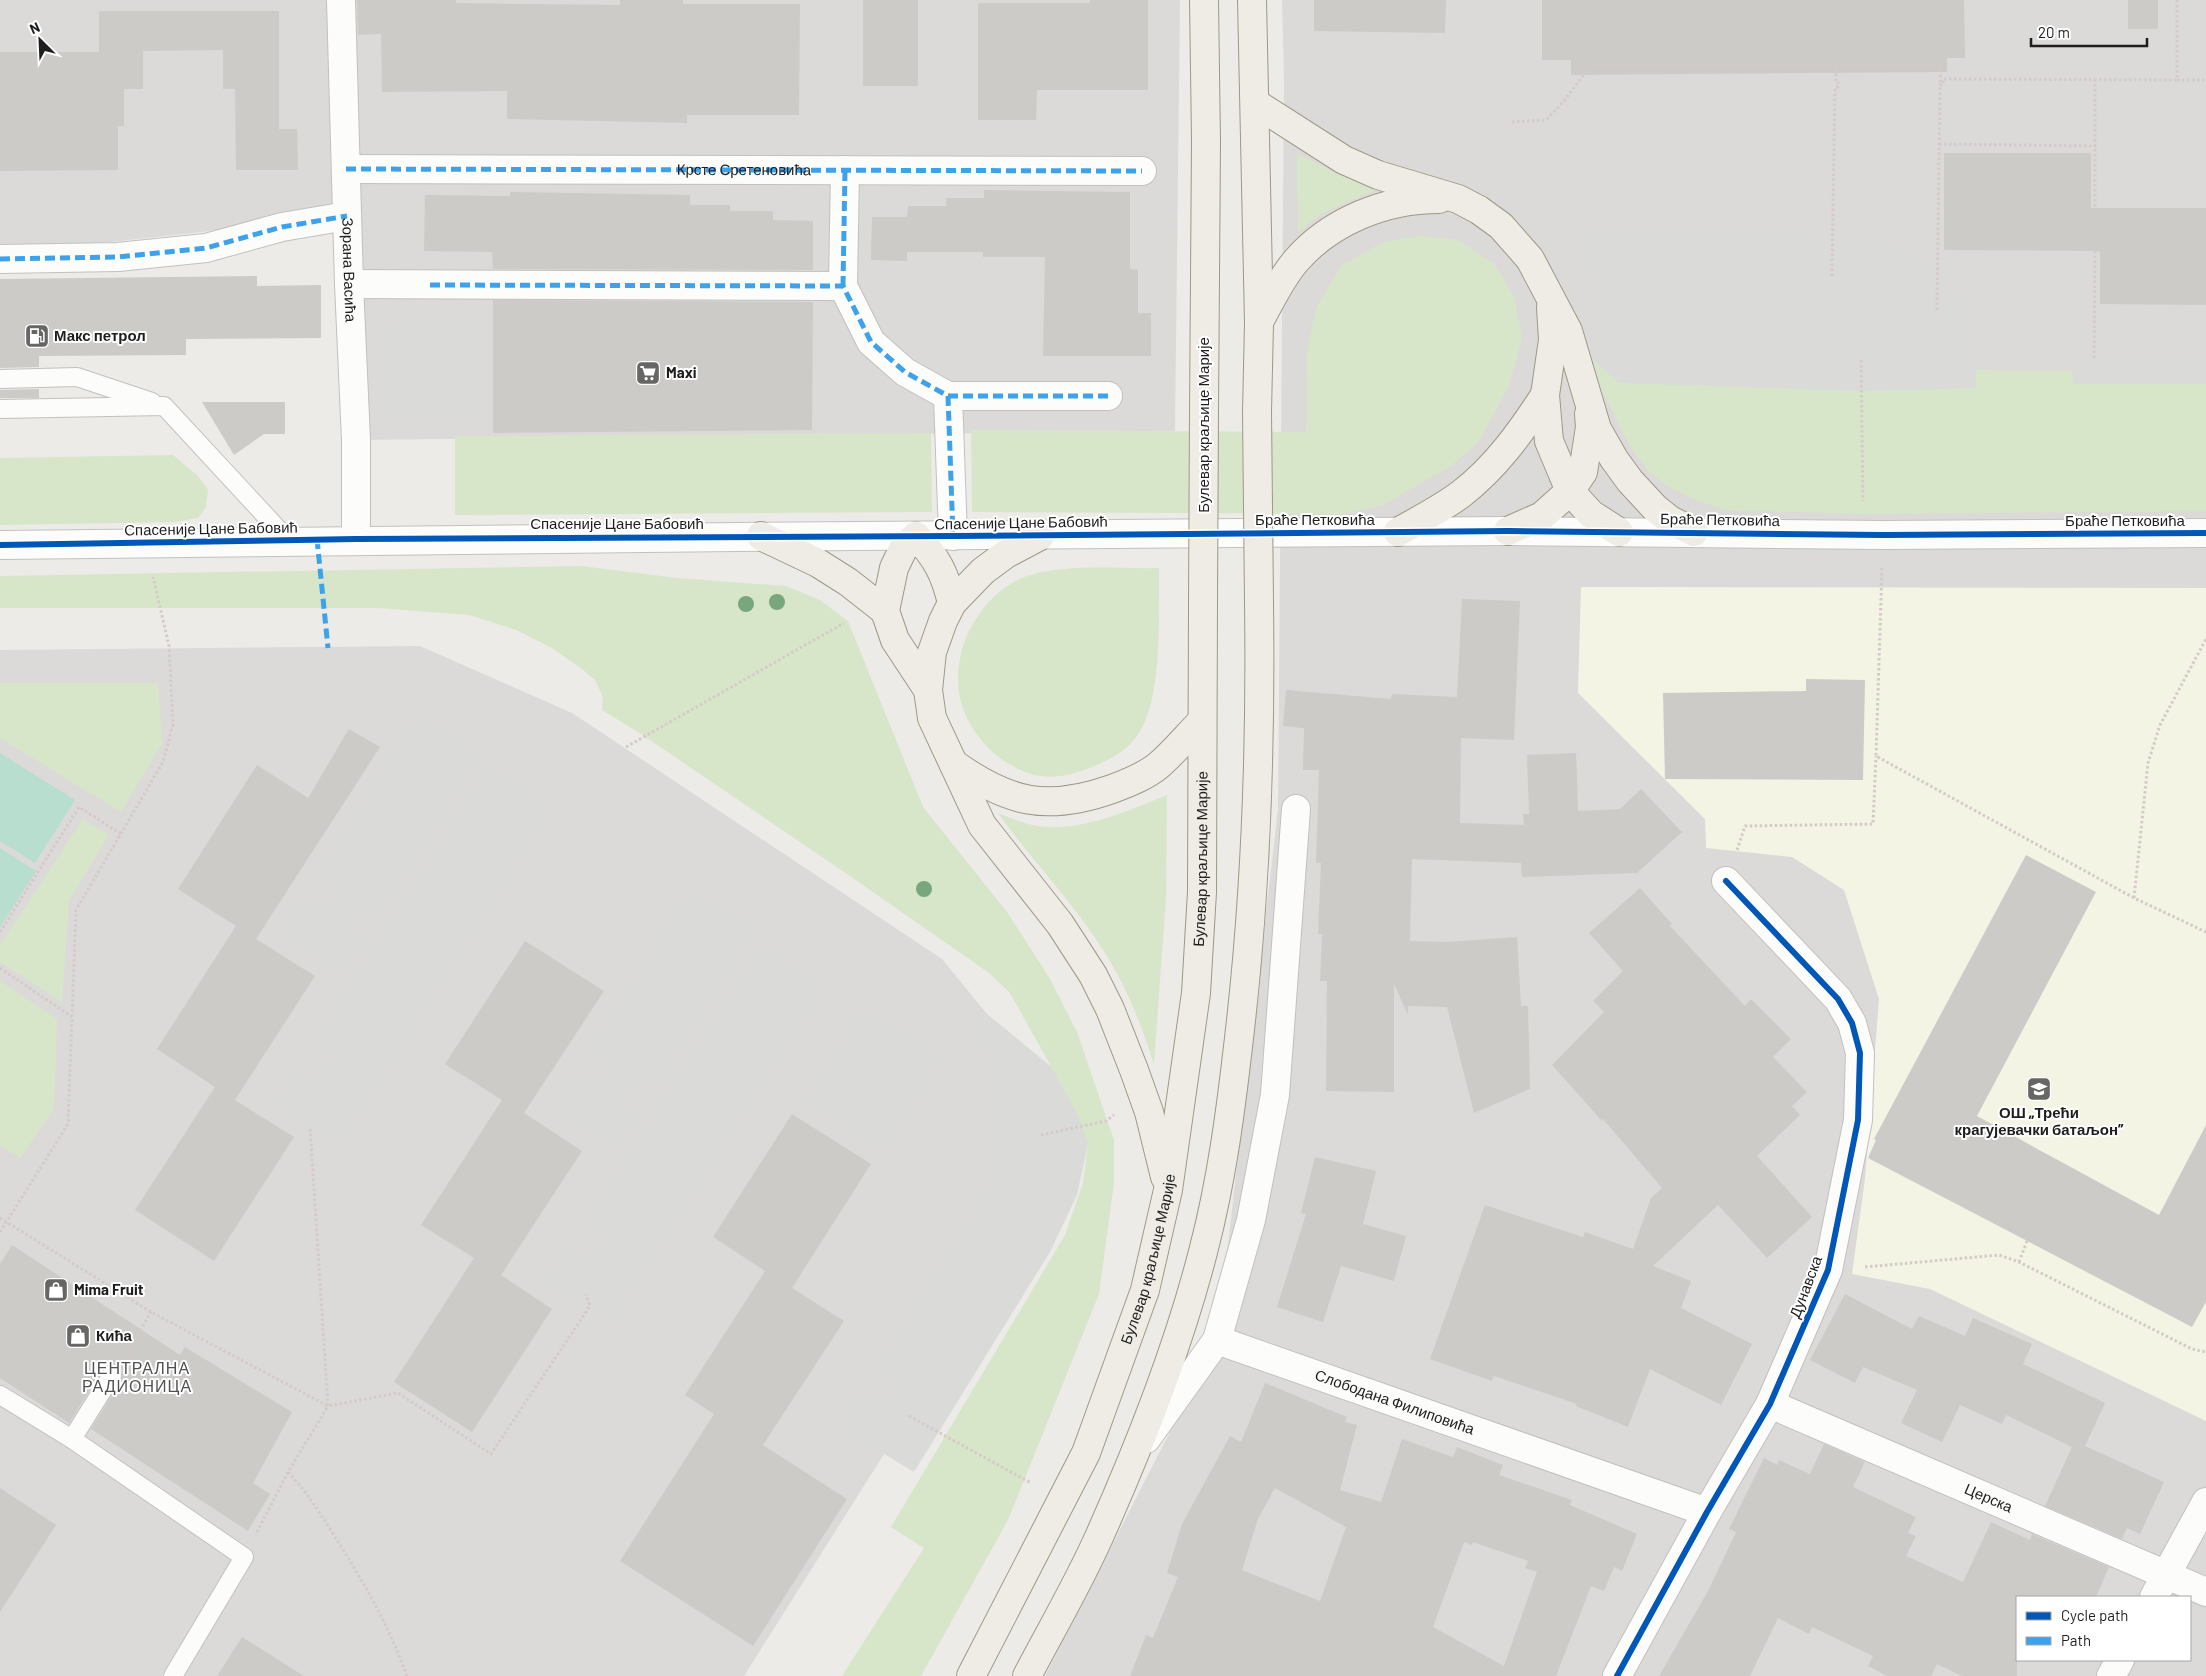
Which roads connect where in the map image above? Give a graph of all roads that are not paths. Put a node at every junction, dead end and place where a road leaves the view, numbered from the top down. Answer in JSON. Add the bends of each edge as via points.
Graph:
{"nodes":[{"id":1,"x":341,"y":0,"type":"edge"},
{"id":2,"x":1204,"y":0,"type":"edge"},
{"id":3,"x":1252,"y":0,"type":"edge"},
{"id":4,"x":1255,"y":103,"type":"junction"},
{"id":5,"x":346,"y":169,"type":"junction"},
{"id":6,"x":845,"y":170,"type":"junction"},
{"id":7,"x":1142,"y":171,"type":"dead end"},
{"id":8,"x":1458,"y":199,"type":"junction"},
{"id":9,"x":347,"y":216,"type":"junction"},
{"id":10,"x":0,"y":259,"type":"edge"},
{"id":11,"x":349,"y":284,"type":"junction"},
{"id":12,"x":843,"y":286,"type":"junction"},
{"id":13,"x":1551,"y":300,"type":"junction"},
{"id":14,"x":1259,"y":323,"type":"junction"},
{"id":15,"x":0,"y":378,"type":"edge"},
{"id":16,"x":1587,"y":393,"type":"junction"},
{"id":17,"x":1545,"y":395,"type":"junction"},
{"id":18,"x":948,"y":396,"type":"junction"},
{"id":19,"x":1108,"y":396,"type":"dead end"},
{"id":20,"x":164,"y":406,"type":"junction"},
{"id":21,"x":0,"y":409,"type":"edge"},
{"id":22,"x":1570,"y":491,"type":"junction"},
{"id":23,"x":1508,"y":531,"type":"junction"},
{"id":24,"x":1398,"y":532,"type":"junction"},
{"id":25,"x":1619,"y":532,"type":"junction"},
{"id":26,"x":1694,"y":532,"type":"junction"},
{"id":27,"x":1233,"y":533,"type":"joint"},
{"id":28,"x":2206,"y":533,"type":"edge"},
{"id":29,"x":761,"y":536,"type":"junction"},
{"id":30,"x":916,"y":536,"type":"junction"},
{"id":31,"x":953,"y":536,"type":"junction"},
{"id":32,"x":1040,"y":536,"type":"junction"},
{"id":33,"x":356,"y":538,"type":"junction"},
{"id":34,"x":290,"y":540,"type":"junction"},
{"id":35,"x":0,"y":544,"type":"edge"},
{"id":36,"x":952,"y":604,"type":"junction"},
{"id":37,"x":885,"y":611,"type":"junction"},
{"id":38,"x":928,"y":690,"type":"junction"},
{"id":39,"x":1202,"y":721,"type":"junction"},
{"id":40,"x":954,"y":764,"type":"junction"},
{"id":41,"x":1296,"y":809,"type":"dead end"},
{"id":42,"x":1726,"y":882,"type":"dead end"},
{"id":43,"x":1168,"y":1190,"type":"junction"},
{"id":44,"x":1217,"y":1340,"type":"junction"},
{"id":45,"x":112,"y":1375,"type":"road end"},
{"id":46,"x":0,"y":1395,"type":"edge"},
{"id":47,"x":1770,"y":1404,"type":"junction"},
{"id":48,"x":72,"y":1439,"type":"junction"},
{"id":49,"x":1133,"y":1456,"type":"junction"},
{"id":50,"x":2206,"y":1502,"type":"edge"},
{"id":51,"x":1707,"y":1512,"type":"junction"},
{"id":52,"x":2160,"y":1586,"type":"edge"},
{"id":53,"x":2206,"y":1592,"type":"edge"},
{"id":54,"x":2119,"y":1661,"type":"edge"},
{"id":55,"x":173,"y":1676,"type":"edge"},
{"id":56,"x":971,"y":1676,"type":"edge"},
{"id":57,"x":1027,"y":1676,"type":"edge"},
{"id":58,"x":1617,"y":1676,"type":"edge"},
{"id":59,"x":2111,"y":1676,"type":"edge"}],
"edges":[{"from":1,"to":5,"type":"street","name":"Зорана Васића"},
{"from":2,"to":39,"type":"main road","name":"Булевар краљице Марије","bridge":true},
{"from":3,"to":4,"type":"main road"},
{"from":4,"to":8,"type":"main road","via":[[1344,160],[1378,175]]},
{"from":4,"to":14,"type":"main road"},
{"from":5,"to":6,"type":"street","name":"Крсте Сретеновића"},
{"from":5,"to":9,"type":"street","name":"Зорана Васића"},
{"from":6,"to":7,"type":"street","name":"Крсте Сретеновића"},
{"from":6,"to":12,"type":"street"},
{"from":8,"to":13,"type":"main road","via":[[1479,210],[1517,243],[1530,259]]},
{"from":8,"to":14,"type":"main road","via":[[1428,199],[1384,206],[1363,212],[1333,230],[1294,264]]},
{"from":9,"to":10,"type":"street","via":[[282,227],[206,248],[118,257]]},
{"from":9,"to":11,"type":"street","name":"Зорана Васића"},
{"from":11,"to":12,"type":"street"},
{"from":11,"to":33,"type":"street","name":"Зорана Васића","via":[[356,440]]},
{"from":12,"to":18,"type":"street","via":[[871,342],[905,372]]},
{"from":13,"to":16,"type":"main road","via":[[1568,332]]},
{"from":13,"to":17,"type":"main road","via":[[1553,340]]},
{"from":14,"to":49,"type":"main road","bridge":true,"via":[[1260,662],[1252,913],[1232,1099],[1205,1246],[1166,1374]]},
{"from":15,"to":20,"type":"lane","via":[[77,377]]},
{"from":16,"to":22,"type":"main road","via":[[1588,446],[1582,472]]},
{"from":16,"to":26,"type":"main road","via":[[1597,429],[1630,481],[1670,520]]},
{"from":17,"to":22,"type":"main road","via":[[1549,441]]},
{"from":17,"to":24,"type":"main road","via":[[1523,429],[1480,477],[1461,494]]},
{"from":18,"to":19,"type":"street"},
{"from":18,"to":31,"type":"street"},
{"from":20,"to":21,"type":"lane"},
{"from":20,"to":34,"type":"lane"},
{"from":22,"to":23,"type":"main road","via":[[1542,516]]},
{"from":22,"to":25,"type":"main road","via":[[1591,514]]},
{"from":23,"to":24,"type":"street","name":"Браће Петковића"},
{"from":23,"to":25,"type":"street","name":"Браће Петковића"},
{"from":24,"to":27,"type":"street","name":"Браће Петковића"},
{"from":25,"to":26,"type":"street","name":"Браће Петковића"},
{"from":26,"to":28,"type":"street","name":"Браће Петковића","via":[[1874,535]]},
{"from":27,"to":32,"type":"street","name":"Спасеније Цане Бабовић"},
{"from":29,"to":30,"type":"street","name":"Спасеније Цане Бабовић"},
{"from":29,"to":33,"type":"street","name":"Спасеније Цане Бабовић"},
{"from":29,"to":37,"type":"main road","via":[[818,563]]},
{"from":30,"to":31,"type":"street","name":"Спасеније Цане Бабовић"},
{"from":30,"to":36,"type":"main road","via":[[933,553],[941,568]]},
{"from":30,"to":37,"type":"main road","via":[[903,549],[894,568]]},
{"from":31,"to":32,"type":"street","name":"Спасеније Цане Бабовић"},
{"from":32,"to":36,"type":"main road","via":[[983,571]]},
{"from":33,"to":34,"type":"street","name":"Спасеније Цане Бабовић"},
{"from":34,"to":35,"type":"street","name":"Спасеније Цане Бабовић"},
{"from":36,"to":38,"type":"main road","via":[[942,621],[932,652]]},
{"from":37,"to":38,"type":"main road","via":[[895,640]]},
{"from":38,"to":40,"type":"main road","via":[[932,718]]},
{"from":39,"to":40,"type":"main road","via":[[1158,765],[1129,783],[1069,802],[1044,802],[1014,796],[978,781]]},
{"from":39,"to":43,"type":"main road","name":"Булевар краљице Марије","via":[[1202,892],[1196,993]]},
{"from":40,"to":43,"type":"main road","via":[[982,825],[1060,924],[1093,976],[1126,1046],[1147,1105]]},
{"from":41,"to":44,"type":"street","via":[[1275,1095],[1251,1220]]},
{"from":42,"to":47,"type":"street","name":"Дунавска","via":[[1838,999],[1852,1024],[1860,1053],[1858,1120],[1828,1270]]},
{"from":43,"to":56,"type":"main road","name":"Булевар краљице Марије","via":[[1145,1290],[1086,1452]]},
{"from":44,"to":49,"type":"street"},
{"from":44,"to":51,"type":"street","name":"Слободана Филиповића"},
{"from":45,"to":48,"type":"lane"},
{"from":46,"to":48,"type":"lane"},
{"from":47,"to":51,"type":"street","name":"Дунавска"},
{"from":47,"to":52,"type":"street","name":"Церска"},
{"from":48,"to":55,"type":"lane","via":[[244,1557]]},
{"from":49,"to":57,"type":"main road","via":[[1098,1539]]},
{"from":50,"to":52,"type":"street"},
{"from":51,"to":58,"type":"street","name":"Дунавска"},
{"from":52,"to":53,"type":"street","name":"Церска"},
{"from":54,"to":59,"type":"street"}]}
